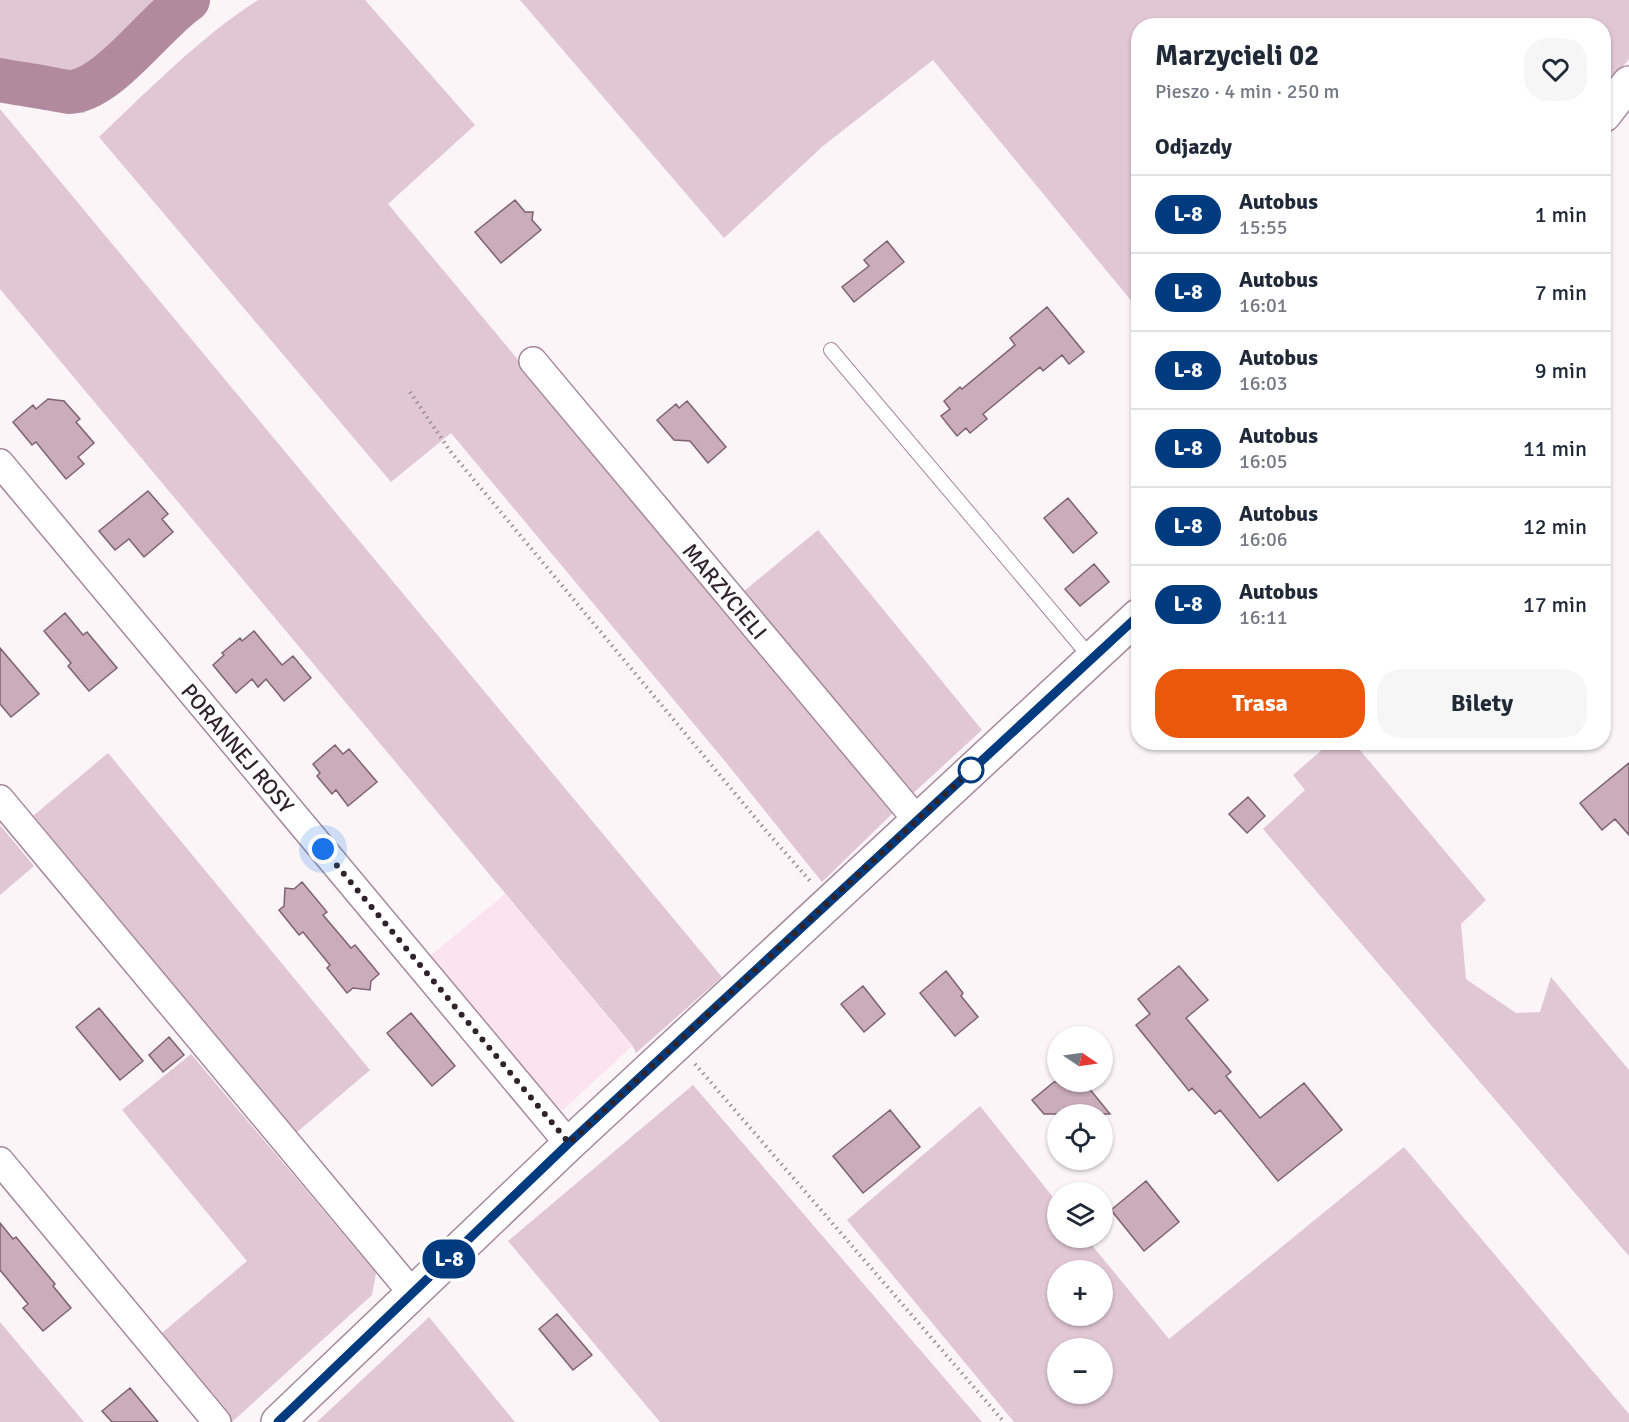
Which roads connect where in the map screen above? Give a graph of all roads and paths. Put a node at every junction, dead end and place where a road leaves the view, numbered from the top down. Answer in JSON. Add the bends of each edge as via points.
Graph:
{"nodes":[{"id":1,"x":1629,"y":83,"type":"edge"},
{"id":2,"x":1611,"y":106,"type":"edge"},
{"id":3,"x":831,"y":350,"type":"dead end"},
{"id":4,"x":533,"y":361,"type":"dead end"},
{"id":5,"x":410,"y":392,"type":"dead end"},
{"id":6,"x":0,"y":463,"type":"edge"},
{"id":7,"x":1131,"y":623,"type":"edge"},
{"id":8,"x":1092,"y":659,"type":"junction"},
{"id":9,"x":0,"y":799,"type":"edge"},
{"id":10,"x":917,"y":820,"type":"junction"},
{"id":11,"x":829,"y":902,"type":"junction"},
{"id":12,"x":677,"y":1043,"type":"junction"},
{"id":13,"x":569,"y":1143,"type":"junction"},
{"id":14,"x":0,"y":1161,"type":"edge"},
{"id":15,"x":413,"y":1294,"type":"junction"},
{"id":16,"x":217,"y":1422,"type":"edge"},
{"id":17,"x":278,"y":1422,"type":"edge"},
{"id":18,"x":1004,"y":1422,"type":"edge"}],
"edges":[{"from":1,"to":2,"type":"street"},
{"from":3,"to":8,"type":"lane"},
{"from":4,"to":10,"type":"street","name":"MARZYCIELI"},
{"from":5,"to":11,"type":"path","via":[[450,451]]},
{"from":6,"to":13,"type":"street","name":"PORANNEJ ROSY"},
{"from":7,"to":8,"type":"street"},
{"from":8,"to":10,"type":"street"},
{"from":9,"to":15,"type":"street"},
{"from":10,"to":11,"type":"street"},
{"from":11,"to":12,"type":"street"},
{"from":12,"to":13,"type":"street"},
{"from":12,"to":18,"type":"path"},
{"from":13,"to":15,"type":"street"},
{"from":14,"to":16,"type":"street"},
{"from":15,"to":17,"type":"street"}]}
